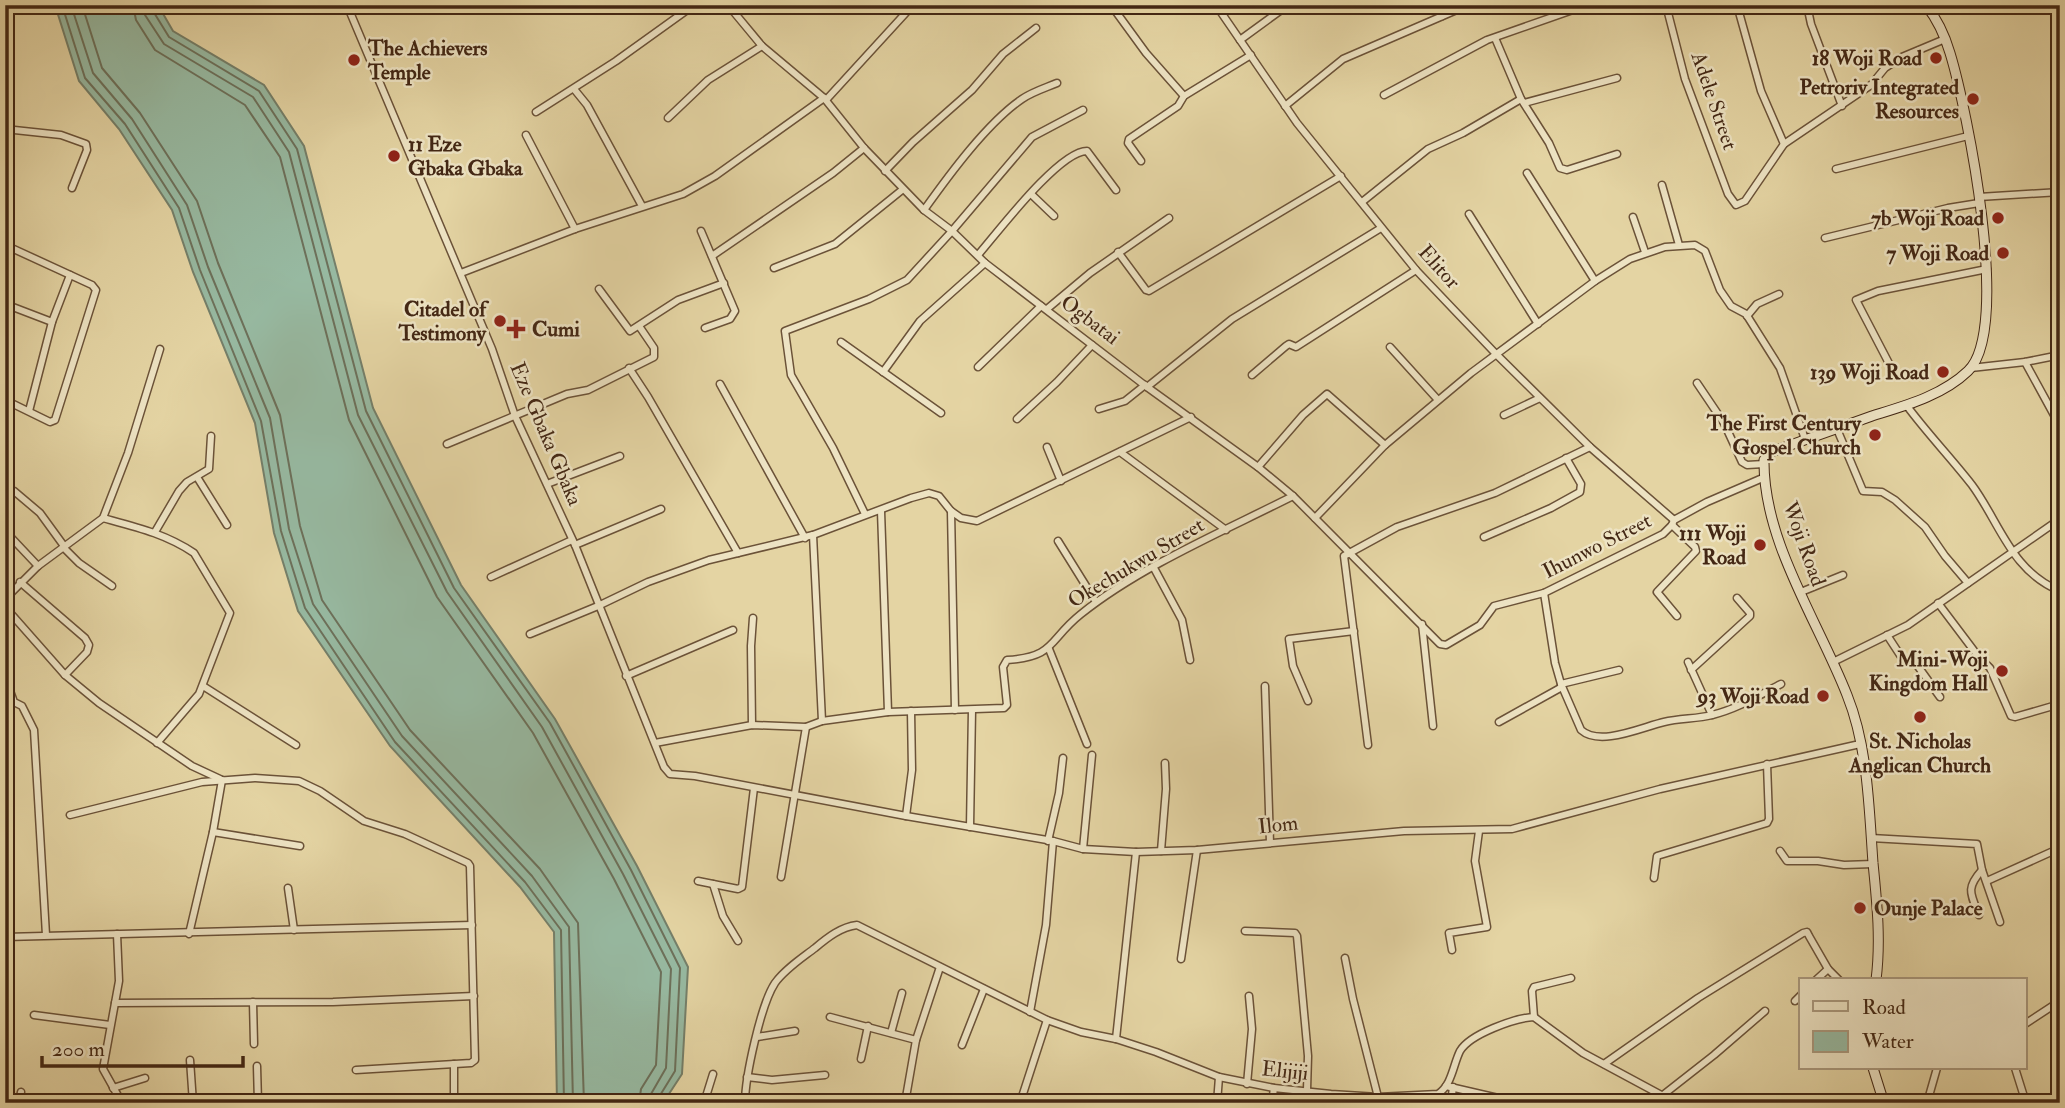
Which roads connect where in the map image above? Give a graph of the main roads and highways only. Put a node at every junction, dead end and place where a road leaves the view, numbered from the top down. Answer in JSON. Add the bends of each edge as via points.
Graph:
{"nodes":[{"id":1,"x":1926,"y":5,"type":"edge"},
{"id":2,"x":1876,"y":978,"type":"edge"},
{"id":3,"x":1874,"y":1070,"type":"edge"},
{"id":4,"x":1884,"y":1103,"type":"edge"}],
"edges":[{"from":1,"to":2,"type":"main road","name":"Woji Road","via":[[1945,39],[1955,71],[1979,200],[1987,269],[1985,324],[1971,368],[1907,406],[1771,452],[1764,464],[1774,525],[1852,708],[1860,744],[1879,932]]},
{"from":3,"to":4,"type":"main road"}]}
